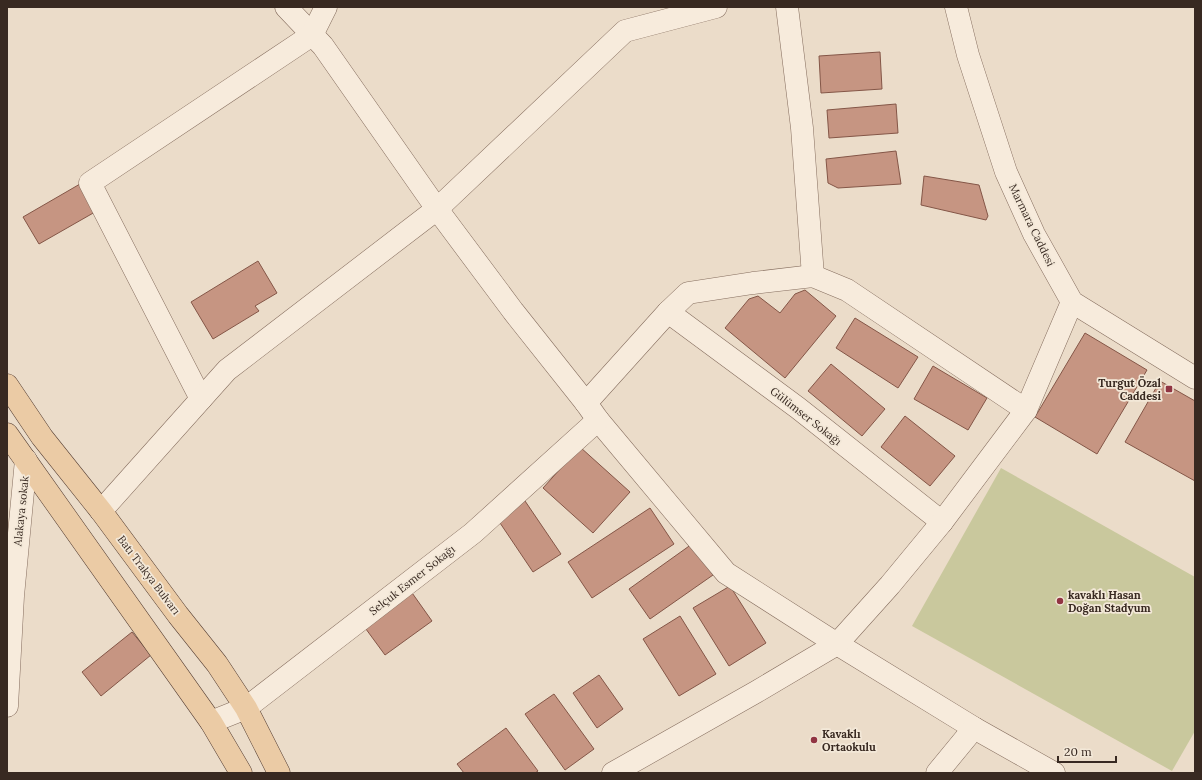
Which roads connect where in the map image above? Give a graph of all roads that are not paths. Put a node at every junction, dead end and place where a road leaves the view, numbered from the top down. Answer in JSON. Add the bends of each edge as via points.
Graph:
{"nodes":[{"id":1,"x":286,"y":7,"type":"edge"},
{"id":2,"x":326,"y":7,"type":"edge"},
{"id":3,"x":716,"y":7,"type":"edge"},
{"id":4,"x":787,"y":7,"type":"edge"},
{"id":5,"x":956,"y":7,"type":"edge"},
{"id":6,"x":312,"y":35,"type":"junction"},
{"id":7,"x":437,"y":209,"type":"junction"},
{"id":8,"x":813,"y":276,"type":"junction"},
{"id":9,"x":1072,"y":302,"type":"junction"},
{"id":10,"x":668,"y":312,"type":"junction"},
{"id":11,"x":1195,"y":378,"type":"edge"},
{"id":12,"x":7,"y":385,"type":"edge"},
{"id":13,"x":201,"y":400,"type":"junction"},
{"id":14,"x":1026,"y":410,"type":"junction"},
{"id":15,"x":592,"y":411,"type":"junction"},
{"id":16,"x":7,"y":434,"type":"edge"},
{"id":17,"x":26,"y":460,"type":"junction"},
{"id":18,"x":101,"y":511,"type":"junction"},
{"id":19,"x":942,"y":522,"type":"junction"},
{"id":20,"x":837,"y":644,"type":"junction"},
{"id":21,"x":7,"y":706,"type":"edge"},
{"id":22,"x":246,"y":708,"type":"junction"},
{"id":23,"x":211,"y":722,"type":"junction"},
{"id":24,"x":974,"y":728,"type":"junction"},
{"id":25,"x":241,"y":773,"type":"edge"},
{"id":26,"x":279,"y":773,"type":"edge"},
{"id":27,"x":613,"y":773,"type":"edge"},
{"id":28,"x":937,"y":773,"type":"edge"},
{"id":29,"x":1054,"y":773,"type":"edge"}],
"edges":[{"from":1,"to":6,"type":"street"},
{"from":2,"to":6,"type":"street"},
{"from":3,"to":7,"type":"street","via":[[625,31]]},
{"from":4,"to":8,"type":"street","via":[[802,128]]},
{"from":5,"to":9,"type":"street","name":"Marmara Caddesi","via":[[968,54],[1006,172],[1034,234]]},
{"from":6,"to":7,"type":"street","via":[[323,46]]},
{"from":6,"to":13,"type":"street","via":[[90,183]]},
{"from":7,"to":13,"type":"street","via":[[227,370]]},
{"from":7,"to":15,"type":"street"},
{"from":8,"to":10,"type":"street","name":"Selçuk Esmer Sokağı","via":[[688,293]]},
{"from":8,"to":14,"type":"street","via":[[847,290]]},
{"from":9,"to":11,"type":"street","name":"Marmara Caddesi"},
{"from":9,"to":14,"type":"street"},
{"from":10,"to":15,"type":"street","name":"Selçuk Esmer Sokağı"},
{"from":10,"to":19,"type":"street","name":"Gülümser Sokağı","via":[[798,408]]},
{"from":12,"to":18,"type":"main road","name":"Batı Trakya Bulvarı","via":[[42,436]]},
{"from":13,"to":18,"type":"street"},
{"from":14,"to":19,"type":"street"},
{"from":15,"to":20,"type":"street","via":[[726,573]]},
{"from":15,"to":22,"type":"street","name":"Selçuk Esmer Sokağı","via":[[473,533]]},
{"from":16,"to":17,"type":"main road"},
{"from":17,"to":21,"type":"street","name":"Alakaya sokak","via":[[13,596]]},
{"from":17,"to":23,"type":"main road"},
{"from":18,"to":22,"type":"main road","name":"Batı Trakya Bulvarı","via":[[217,664]]},
{"from":19,"to":20,"type":"street"},
{"from":20,"to":24,"type":"street"},
{"from":20,"to":27,"type":"street"},
{"from":22,"to":23,"type":"street","name":"Selçuk Esmer Sokağı"},
{"from":22,"to":26,"type":"main road","name":"Batı Trakya Bulvarı"},
{"from":23,"to":25,"type":"main road"},
{"from":24,"to":28,"type":"street"},
{"from":24,"to":29,"type":"street"}]}
